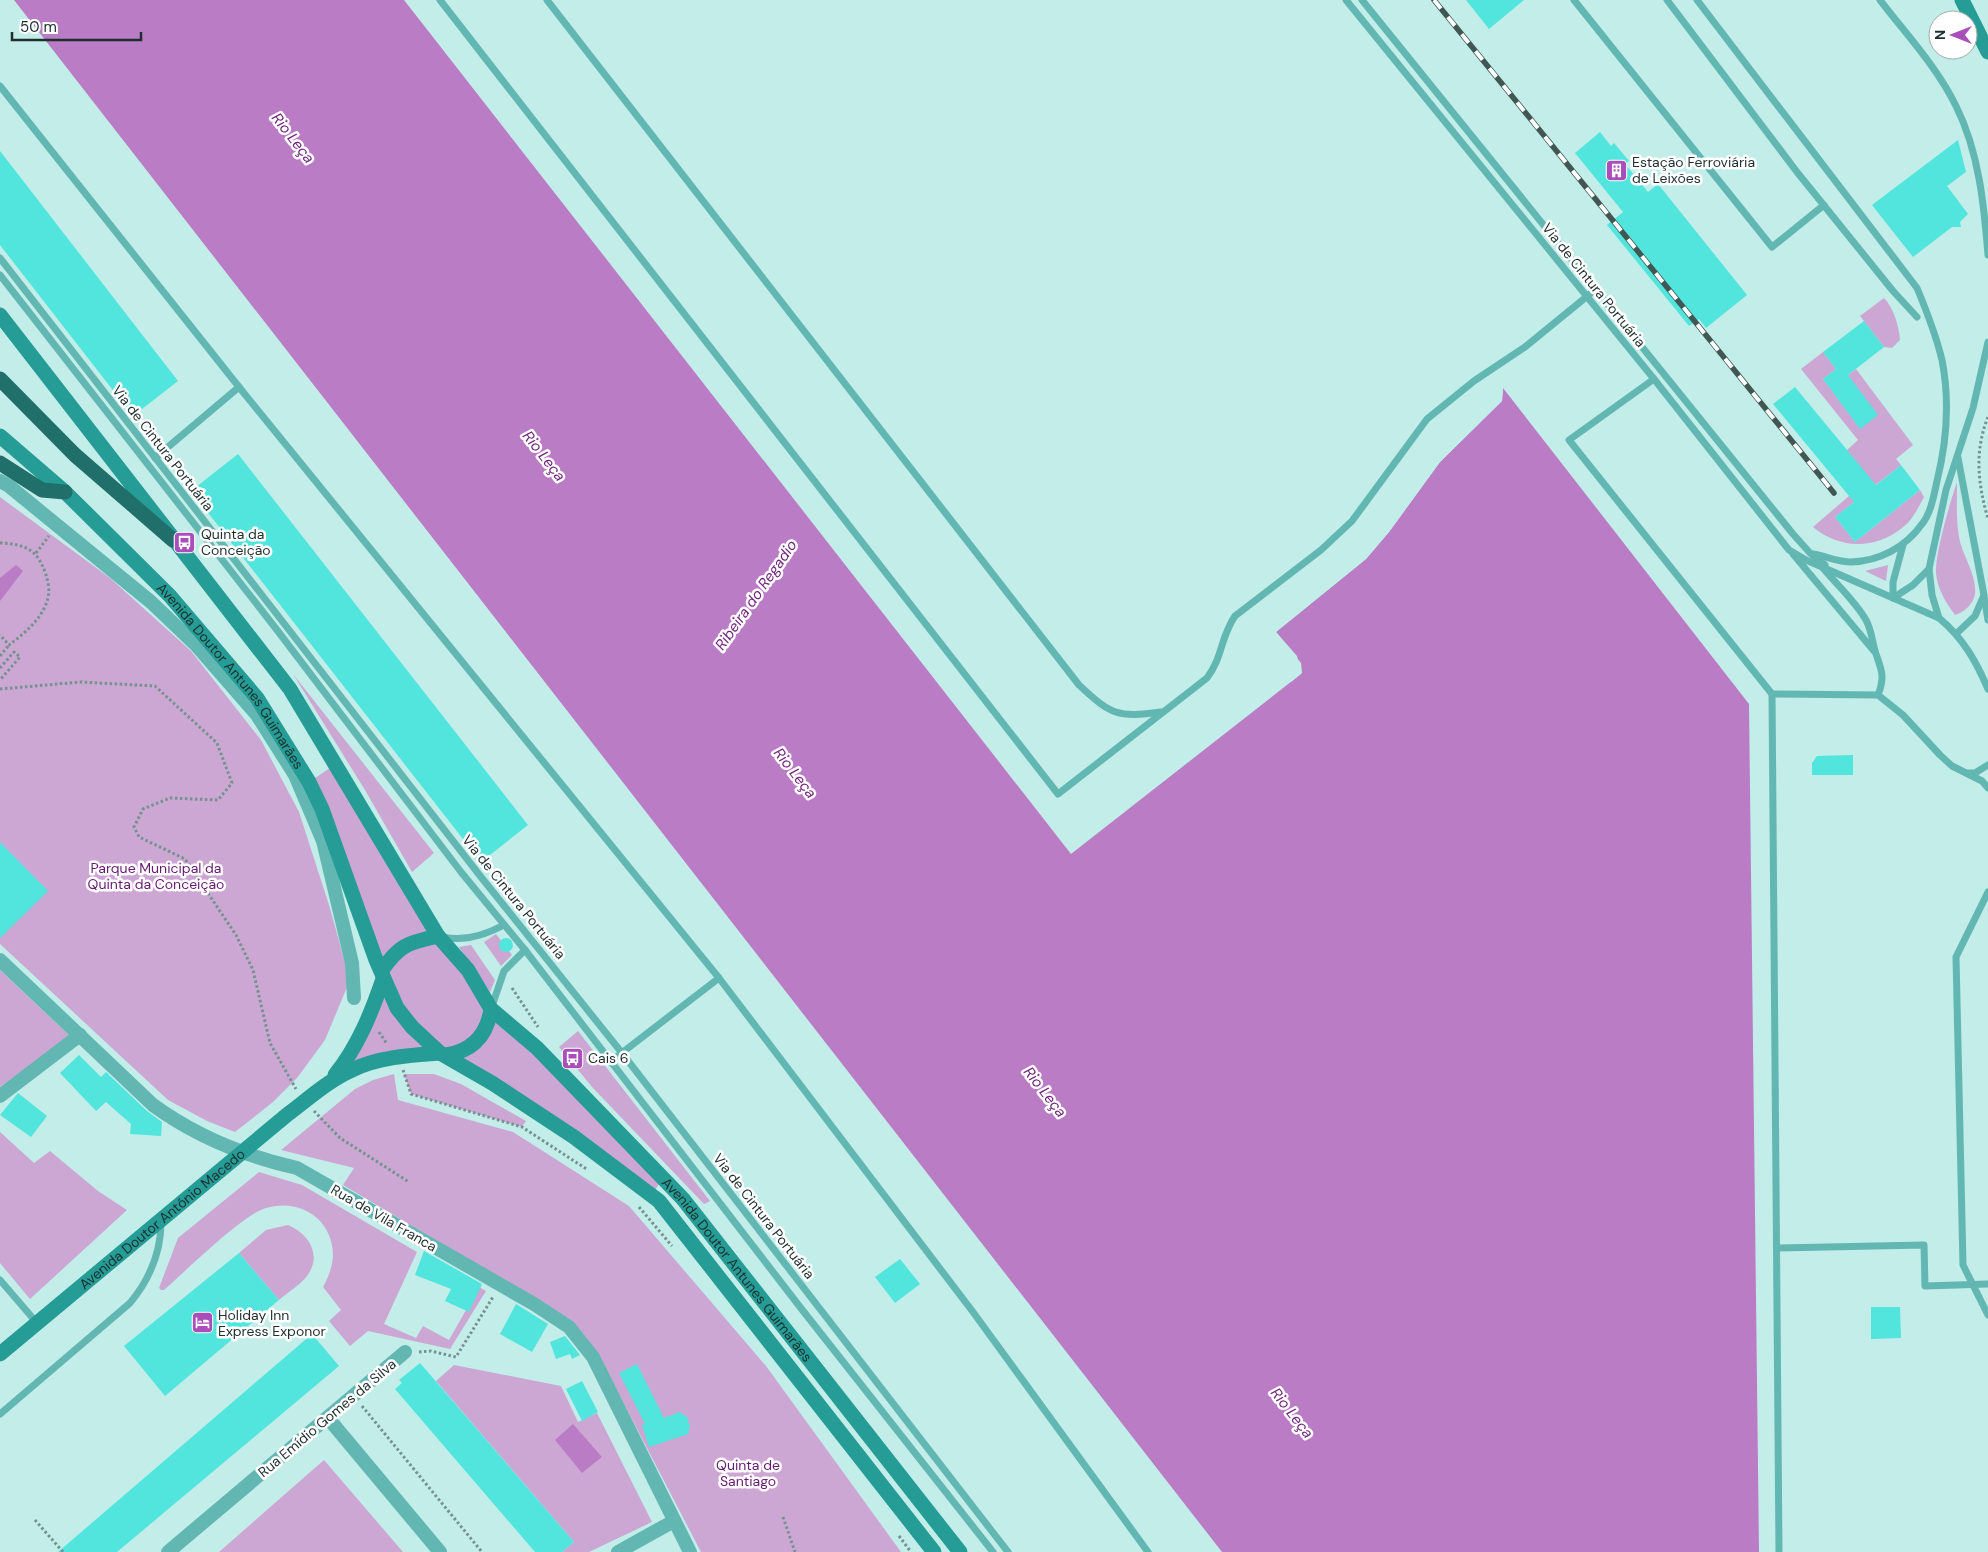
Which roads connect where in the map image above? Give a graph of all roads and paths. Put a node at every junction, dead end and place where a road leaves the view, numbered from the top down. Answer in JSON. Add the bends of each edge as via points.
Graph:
{"nodes":[{"id":1,"x":440,"y":0,"type":"edge"},
{"id":2,"x":547,"y":0,"type":"edge"},
{"id":3,"x":1346,"y":0,"type":"edge"},
{"id":4,"x":1362,"y":0,"type":"edge"},
{"id":5,"x":1574,"y":0,"type":"edge"},
{"id":6,"x":1666,"y":0,"type":"edge"},
{"id":7,"x":1697,"y":0,"type":"edge"},
{"id":8,"x":1880,"y":0,"type":"edge"},
{"id":9,"x":1962,"y":0,"type":"edge"},
{"id":10,"x":1988,"y":52,"type":"edge"},
{"id":11,"x":0,"y":86,"type":"edge"},
{"id":12,"x":1824,"y":205,"type":"junction"},
{"id":13,"x":1988,"y":255,"type":"edge"},
{"id":14,"x":0,"y":258,"type":"edge"},
{"id":15,"x":0,"y":275,"type":"edge"},
{"id":16,"x":1596,"y":289,"type":"junction"},
{"id":17,"x":1587,"y":296,"type":"junction"},
{"id":18,"x":0,"y":315,"type":"edge"},
{"id":19,"x":1917,"y":317,"type":"dead end"},
{"id":20,"x":1988,"y":342,"type":"edge"},
{"id":21,"x":1654,"y":379,"type":"junction"},
{"id":22,"x":0,"y":380,"type":"edge"},
{"id":23,"x":239,"y":387,"type":"junction"},
{"id":24,"x":1988,"y":417,"type":"edge"},
{"id":25,"x":0,"y":436,"type":"edge"},
{"id":26,"x":1958,"y":457,"type":"junction"},
{"id":27,"x":155,"y":458,"type":"junction"},
{"id":28,"x":0,"y":463,"type":"edge"},
{"id":29,"x":0,"y":481,"type":"edge"},
{"id":30,"x":64,"y":492,"type":"junction"},
{"id":31,"x":1988,"y":520,"type":"edge"},
{"id":32,"x":57,"y":525,"type":"junction"},
{"id":33,"x":173,"y":540,"type":"junction"},
{"id":34,"x":0,"y":543,"type":"edge"},
{"id":35,"x":1903,"y":545,"type":"junction"},
{"id":36,"x":1789,"y":550,"type":"junction"},
{"id":37,"x":36,"y":553,"type":"junction"},
{"id":38,"x":1810,"y":553,"type":"junction"},
{"id":39,"x":1822,"y":567,"type":"junction"},
{"id":40,"x":1929,"y":569,"type":"junction"},
{"id":41,"x":1833,"y":571,"type":"junction"},
{"id":42,"x":1984,"y":595,"type":"junction"},
{"id":43,"x":1893,"y":598,"type":"junction"},
{"id":44,"x":1940,"y":618,"type":"junction"},
{"id":45,"x":1988,"y":620,"type":"edge"},
{"id":46,"x":1957,"y":633,"type":"junction"},
{"id":47,"x":0,"y":635,"type":"edge"},
{"id":48,"x":9,"y":645,"type":"junction"},
{"id":49,"x":1876,"y":653,"type":"junction"},
{"id":50,"x":0,"y":656,"type":"edge"},
{"id":51,"x":0,"y":668,"type":"edge"},
{"id":52,"x":0,"y":680,"type":"edge"},
{"id":53,"x":0,"y":689,"type":"edge"},
{"id":54,"x":1988,"y":689,"type":"edge"},
{"id":55,"x":1772,"y":694,"type":"junction"},
{"id":56,"x":1878,"y":695,"type":"junction"},
{"id":57,"x":1163,"y":712,"type":"junction"},
{"id":58,"x":1988,"y":765,"type":"edge"},
{"id":59,"x":1966,"y":773,"type":"junction"},
{"id":60,"x":1988,"y":788,"type":"edge"},
{"id":61,"x":1988,"y":892,"type":"edge"},
{"id":62,"x":504,"y":925,"type":"junction"},
{"id":63,"x":438,"y":936,"type":"junction"},
{"id":64,"x":525,"y":950,"type":"junction"},
{"id":65,"x":0,"y":960,"type":"edge"},
{"id":66,"x":383,"y":975,"type":"junction"},
{"id":67,"x":719,"y":978,"type":"junction"},
{"id":68,"x":354,"y":998,"type":"dead end"},
{"id":69,"x":491,"y":1009,"type":"junction"},
{"id":70,"x":80,"y":1035,"type":"junction"},
{"id":71,"x":622,"y":1053,"type":"junction"},
{"id":72,"x":443,"y":1054,"type":"junction"},
{"id":73,"x":398,"y":1058,"type":"junction"},
{"id":74,"x":610,"y":1062,"type":"junction"},
{"id":75,"x":326,"y":1086,"type":"junction"},
{"id":76,"x":298,"y":1093,"type":"dead end"},
{"id":77,"x":0,"y":1096,"type":"edge"},
{"id":78,"x":308,"y":1105,"type":"dead end"},
{"id":79,"x":597,"y":1175,"type":"dead end"},
{"id":80,"x":409,"y":1182,"type":"dead end"},
{"id":81,"x":636,"y":1204,"type":"dead end"},
{"id":82,"x":161,"y":1219,"type":"junction"},
{"id":83,"x":1777,"y":1248,"type":"junction"},
{"id":84,"x":674,"y":1249,"type":"dead end"},
{"id":85,"x":0,"y":1280,"type":"edge"},
{"id":86,"x":1988,"y":1284,"type":"edge"},
{"id":87,"x":500,"y":1285,"type":"junction"},
{"id":88,"x":1973,"y":1285,"type":"junction"},
{"id":89,"x":1988,"y":1315,"type":"edge"},
{"id":90,"x":37,"y":1323,"type":"junction"},
{"id":91,"x":406,"y":1352,"type":"joint"},
{"id":92,"x":0,"y":1354,"type":"edge"},
{"id":93,"x":354,"y":1396,"type":"junction"},
{"id":94,"x":0,"y":1414,"type":"edge"},
{"id":95,"x":328,"y":1418,"type":"junction"},
{"id":96,"x":783,"y":1517,"type":"dead end"},
{"id":97,"x":35,"y":1520,"type":"dead end"},
{"id":98,"x":674,"y":1521,"type":"junction"},
{"id":99,"x":893,"y":1528,"type":"dead end"},
{"id":100,"x":63,"y":1552,"type":"edge"},
{"id":101,"x":168,"y":1552,"type":"edge"},
{"id":102,"x":440,"y":1552,"type":"edge"},
{"id":103,"x":482,"y":1552,"type":"edge"},
{"id":104,"x":618,"y":1552,"type":"edge"},
{"id":105,"x":690,"y":1552,"type":"edge"},
{"id":106,"x":794,"y":1552,"type":"edge"},
{"id":107,"x":911,"y":1552,"type":"edge"},
{"id":108,"x":934,"y":1552,"type":"edge"},
{"id":109,"x":960,"y":1552,"type":"edge"},
{"id":110,"x":993,"y":1552,"type":"edge"},
{"id":111,"x":1008,"y":1552,"type":"edge"},
{"id":112,"x":1148,"y":1552,"type":"edge"},
{"id":113,"x":1779,"y":1552,"type":"edge"}],
"edges":[{"from":1,"to":57,"type":"lane","via":[[1058,794]]},
{"from":2,"to":57,"type":"lane","via":[[1079,685],[1104,708],[1132,716]]},
{"from":3,"to":17,"type":"lane","name":"Via de Cintura Portuária"},
{"from":4,"to":16,"type":"lane","name":"Via de Cintura Portuária"},
{"from":5,"to":12,"type":"lane","via":[[1772,247]]},
{"from":6,"to":12,"type":"lane"},
{"from":7,"to":35,"type":"lane","via":[[1902,267],[1917,288],[1931,323],[1942,361],[1946,392],[1944,452],[1934,498],[1923,524]]},
{"from":8,"to":13,"type":"lane","via":[[1939,77],[1956,106],[1975,158],[1986,219]]},
{"from":9,"to":10,"type":"main road"},
{"from":11,"to":23,"type":"lane"},
{"from":12,"to":19,"type":"lane"},
{"from":14,"to":27,"type":"lane","name":"Via de Cintura Portuária"},
{"from":15,"to":62,"type":"lane","name":"Via de Cintura Portuária"},
{"from":16,"to":17,"type":"lane"},
{"from":16,"to":38,"type":"lane","name":"Via de Cintura Portuária"},
{"from":17,"to":21,"type":"lane","name":"Via de Cintura Portuária"},
{"from":17,"to":57,"type":"lane","via":[[1525,347],[1474,381],[1427,419],[1352,522],[1235,616],[1226,629],[1217,666],[1208,678]]},
{"from":18,"to":33,"type":"main road","name":"Avenida Doutor Antunes Guimarães"},
{"from":20,"to":26,"type":"lane","via":[[1974,408]]},
{"from":21,"to":36,"type":"lane","name":"Via de Cintura Portuária"},
{"from":21,"to":55,"type":"lane","via":[[1569,440]]},
{"from":22,"to":33,"type":"highway","via":[[74,455]]},
{"from":23,"to":27,"type":"lane"},
{"from":23,"to":67,"type":"lane"},
{"from":24,"to":31,"type":"path","via":[[1982,433],[1978,464],[1980,492]]},
{"from":25,"to":30,"type":"main road","name":"Avenida Doutor Antunes Guimarães"},
{"from":26,"to":40,"type":"lane","via":[[1946,490]]},
{"from":26,"to":42,"type":"lane"},
{"from":27,"to":71,"type":"lane","name":"Via de Cintura Portuária"},
{"from":28,"to":30,"type":"highway","via":[[42,490]]},
{"from":29,"to":32,"type":"street"},
{"from":30,"to":66,"type":"main road","name":"Avenida Doutor Antunes Guimarães","via":[[170,596],[257,698],[322,809]]},
{"from":32,"to":37,"type":"path"},
{"from":32,"to":68,"type":"street","via":[[196,644],[257,715],[295,775],[323,841],[350,955]]},
{"from":33,"to":63,"type":"main road","name":"Avenida Doutor Antunes Guimarães","via":[[290,689]]},
{"from":34,"to":37,"type":"path","via":[[12,543]]},
{"from":35,"to":38,"type":"lane","via":[[1876,559],[1848,562]]},
{"from":35,"to":43,"type":"lane","via":[[1896,564]]},
{"from":36,"to":39,"type":"lane","name":"Via de Cintura Portuária"},
{"from":36,"to":49,"type":"lane"},
{"from":37,"to":48,"type":"path","via":[[47,580],[48,599],[26,633]]},
{"from":38,"to":39,"type":"lane"},
{"from":38,"to":41,"type":"lane","name":"Via de Cintura Portuária"},
{"from":39,"to":41,"type":"lane","name":"Via de Cintura Portuária"},
{"from":39,"to":49,"type":"lane","via":[[1866,620]]},
{"from":40,"to":43,"type":"lane"},
{"from":40,"to":44,"type":"lane","via":[[1932,595]]},
{"from":41,"to":43,"type":"lane","name":"Via de Cintura Portuária"},
{"from":42,"to":45,"type":"lane"},
{"from":42,"to":46,"type":"lane","via":[[1976,616]]},
{"from":43,"to":44,"type":"lane","name":"Via de Cintura Portuária"},
{"from":44,"to":46,"type":"lane","name":"Via de Cintura Portuária"},
{"from":46,"to":54,"type":"lane","name":"Via de Cintura Portuária","via":[[1975,658]]},
{"from":47,"to":48,"type":"path"},
{"from":48,"to":50,"type":"path"},
{"from":49,"to":56,"type":"lane","via":[[1883,667]]},
{"from":51,"to":52,"type":"path","via":[[14,652],[20,657]]},
{"from":53,"to":76,"type":"path","via":[[81,682],[155,686],[217,743],[232,783],[218,800],[170,798],[143,810],[134,827],[139,837],[184,859],[236,935],[253,970],[270,1043]]},
{"from":55,"to":56,"type":"lane"},
{"from":55,"to":83,"type":"lane"},
{"from":56,"to":59,"type":"lane","via":[[1903,715],[1940,755]]},
{"from":58,"to":59,"type":"lane","via":[[1975,773]]},
{"from":59,"to":60,"type":"lane"},
{"from":61,"to":88,"type":"lane","via":[[1956,956],[1963,1256]]},
{"from":62,"to":63,"type":"lane","via":[[476,937],[454,940]]},
{"from":62,"to":64,"type":"lane","name":"Via de Cintura Portuária"},
{"from":63,"to":66,"type":"main road","via":[[409,943],[397,950]]},
{"from":63,"to":69,"type":"main road","name":"Avenida Doutor Antunes Guimarães","via":[[468,970]]},
{"from":64,"to":69,"type":"lane","via":[[504,971]]},
{"from":64,"to":74,"type":"lane","name":"Via de Cintura Portuária"},
{"from":65,"to":70,"type":"street","name":"Rua de Vila Franca"},
{"from":66,"to":72,"type":"main road","name":"Avenida Doutor Antunes Guimarães","via":[[397,1008],[412,1027]]},
{"from":66,"to":75,"type":"main road","name":"Avenida Doutor António Macedo","via":[[369,1019],[348,1058]]},
{"from":67,"to":71,"type":"lane"},
{"from":67,"to":112,"type":"lane","via":[[968,1304]]},
{"from":69,"to":72,"type":"main road","via":[[485,1031],[478,1041],[459,1053]]},
{"from":69,"to":109,"type":"main road","name":"Avenida Doutor Antunes Guimarães","via":[[537,1048],[683,1199]]},
{"from":70,"to":77,"type":"street"},
{"from":70,"to":87,"type":"street","name":"Rua de Vila Franca","via":[[153,1105],[178,1123],[220,1145],[297,1168]]},
{"from":71,"to":74,"type":"lane"},
{"from":71,"to":111,"type":"lane","name":"Via de Cintura Portuária"},
{"from":72,"to":73,"type":"main road","name":"Avenida Doutor António Macedo"},
{"from":72,"to":108,"type":"main road","name":"Avenida Doutor Antunes Guimarães","via":[[574,1137],[659,1201]]},
{"from":73,"to":75,"type":"main road","name":"Avenida Doutor António Macedo","via":[[353,1069]]},
{"from":73,"to":79,"type":"path","via":[[412,1094],[522,1127]]},
{"from":74,"to":110,"type":"lane","name":"Via de Cintura Portuária"},
{"from":75,"to":82,"type":"main road","name":"Avenida Doutor António Macedo"},
{"from":78,"to":80,"type":"path","via":[[340,1138]]},
{"from":81,"to":84,"type":"path"},
{"from":82,"to":90,"type":"main road","name":"Avenida Doutor António Macedo"},
{"from":82,"to":94,"type":"lane","via":[[160,1243],[141,1290]]},
{"from":83,"to":88,"type":"lane","via":[[1924,1245],[1925,1286]]},
{"from":83,"to":113,"type":"lane"},
{"from":85,"to":90,"type":"lane"},
{"from":86,"to":88,"type":"lane"},
{"from":87,"to":91,"type":"path","name":"Rua Emídio Gomes da Silva","via":[[456,1357],[431,1351]]},
{"from":87,"to":98,"type":"street","name":"Rua de Vila Franca","via":[[569,1327],[593,1357]]},
{"from":88,"to":89,"type":"lane"},
{"from":90,"to":92,"type":"main road","name":"Avenida Doutor António Macedo"},
{"from":91,"to":93,"type":"street","name":"Rua Emídio Gomes da Silva"},
{"from":93,"to":95,"type":"street","name":"Rua Emídio Gomes da Silva"},
{"from":93,"to":103,"type":"path"},
{"from":95,"to":101,"type":"street","name":"Rua Emídio Gomes da Silva"},
{"from":95,"to":102,"type":"street"},
{"from":96,"to":106,"type":"path"},
{"from":97,"to":100,"type":"path"},
{"from":98,"to":104,"type":"street"},
{"from":98,"to":105,"type":"street","name":"Rua de Vila Franca"},
{"from":99,"to":107,"type":"path"}]}
